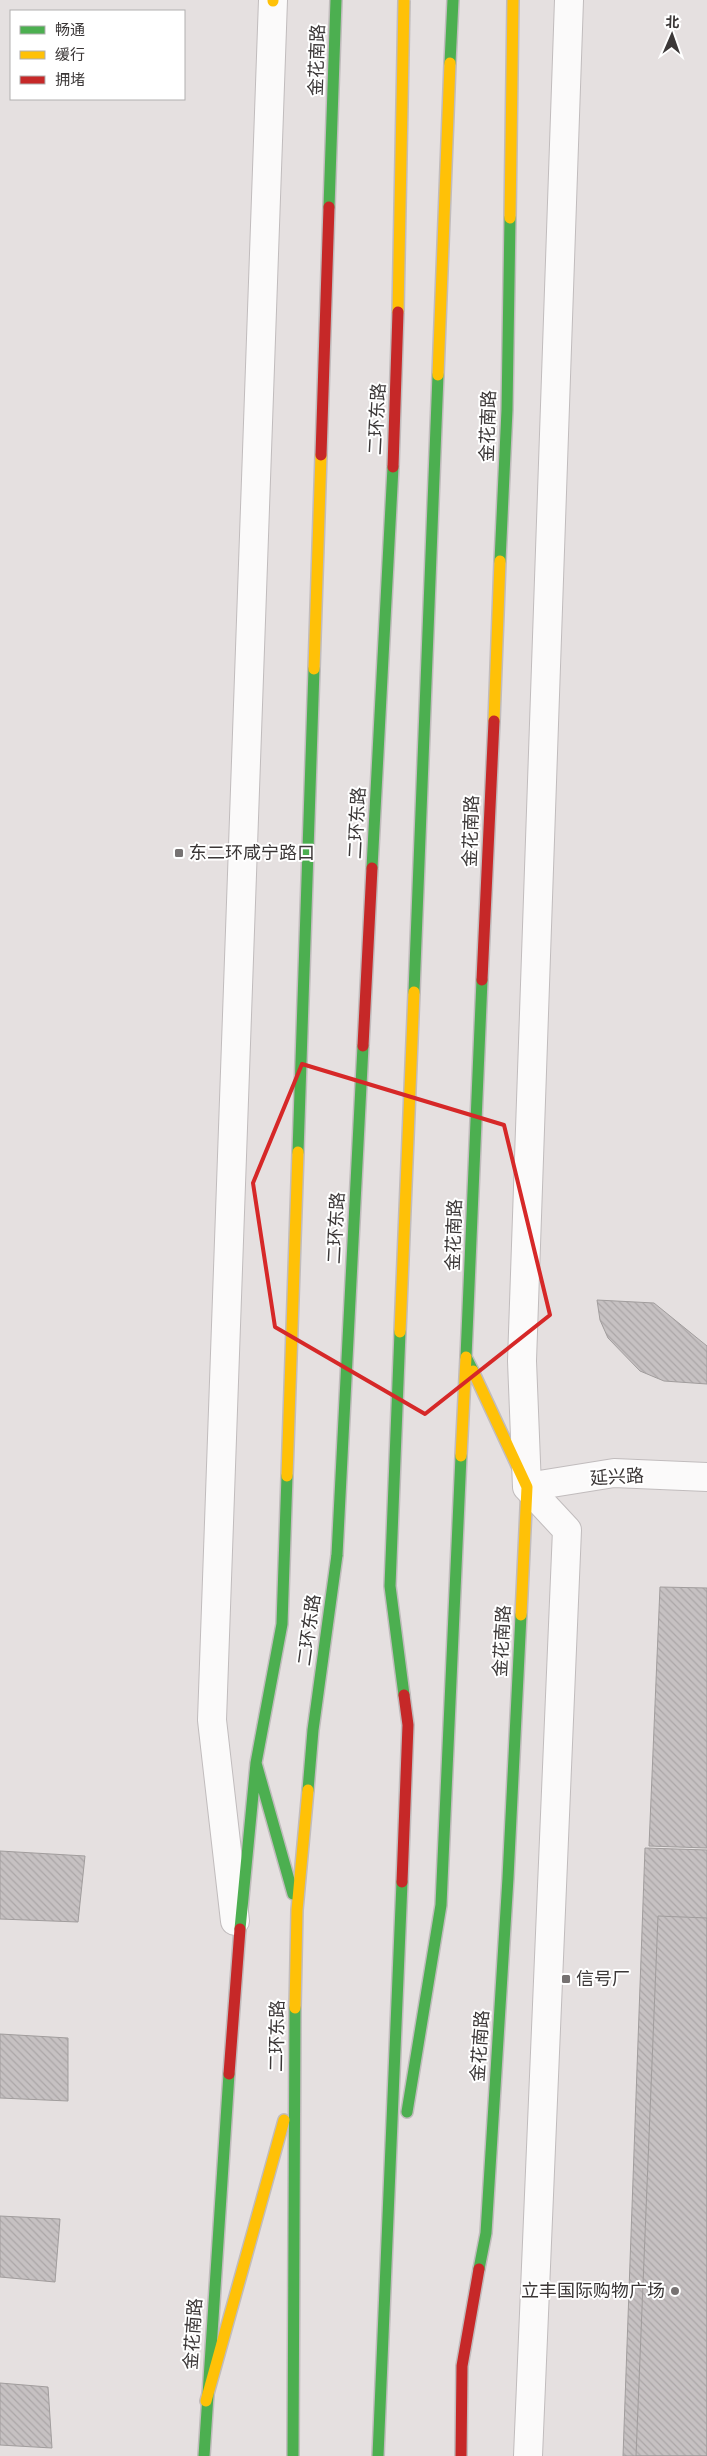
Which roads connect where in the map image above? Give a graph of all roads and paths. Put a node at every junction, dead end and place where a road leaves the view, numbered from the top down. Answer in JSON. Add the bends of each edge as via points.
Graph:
{"nodes":[{"id":1,"x":273,"y":0,"type":"edge"},
{"id":2,"x":336,"y":0,"type":"edge"},
{"id":3,"x":404,"y":0,"type":"edge"},
{"id":4,"x":453,"y":0,"type":"edge"},
{"id":5,"x":513,"y":0,"type":"edge"},
{"id":6,"x":569,"y":0,"type":"edge"},
{"id":7,"x":466,"y":1357,"type":"junction"},
{"id":8,"x":707,"y":1477,"type":"edge"},
{"id":9,"x":527,"y":1487,"type":"junction"},
{"id":10,"x":256,"y":1763,"type":"junction"},
{"id":11,"x":297,"y":1910,"type":"junction"},
{"id":12,"x":238,"y":1950,"type":"junction"},
{"id":13,"x":293,"y":2085,"type":"junction"},
{"id":14,"x":387,"y":2232,"type":"junction"},
{"id":15,"x":206,"y":2400,"type":"junction"},
{"id":16,"x":204,"y":2456,"type":"edge"},
{"id":17,"x":293,"y":2456,"type":"edge"},
{"id":18,"x":378,"y":2456,"type":"edge"},
{"id":19,"x":461,"y":2456,"type":"edge"},
{"id":20,"x":528,"y":2456,"type":"edge"}],
"edges":[{"from":1,"to":12,"type":"street","via":[[212,1720]]},
{"from":2,"to":10,"type":"main road","name":"金花南路","via":[[288,1522],[282,1624]]},
{"from":3,"to":11,"type":"main road","name":"二环东路","bridge":true,"via":[[397,387],[337,1555],[314,1730]]},
{"from":4,"to":14,"type":"main road","via":[[390,1586],[408,1725]]},
{"from":5,"to":7,"type":"main road","name":"金花南路","via":[[507,410]]},
{"from":6,"to":9,"type":"street","via":[[522,1361]]},
{"from":7,"to":9,"type":"main road","name":"金花南路"},
{"from":7,"to":14,"type":"main road","via":[[441,1905]]},
{"from":8,"to":9,"type":"street","name":"延兴路","via":[[614,1473]]},
{"from":9,"to":19,"type":"main road","name":"金花南路","via":[[486,2233],[462,2366]]},
{"from":9,"to":20,"type":"street","via":[[567,1530]]},
{"from":10,"to":11,"type":"main road"},
{"from":10,"to":12,"type":"main road","name":"金花南路"},
{"from":11,"to":13,"type":"main road","name":"二环东路"},
{"from":12,"to":15,"type":"main road","name":"金花南路"},
{"from":13,"to":15,"type":"main road"},
{"from":13,"to":17,"type":"main road","name":"二环东路"},
{"from":14,"to":18,"type":"main road"},
{"from":15,"to":16,"type":"main road","name":"金花南路"}]}
